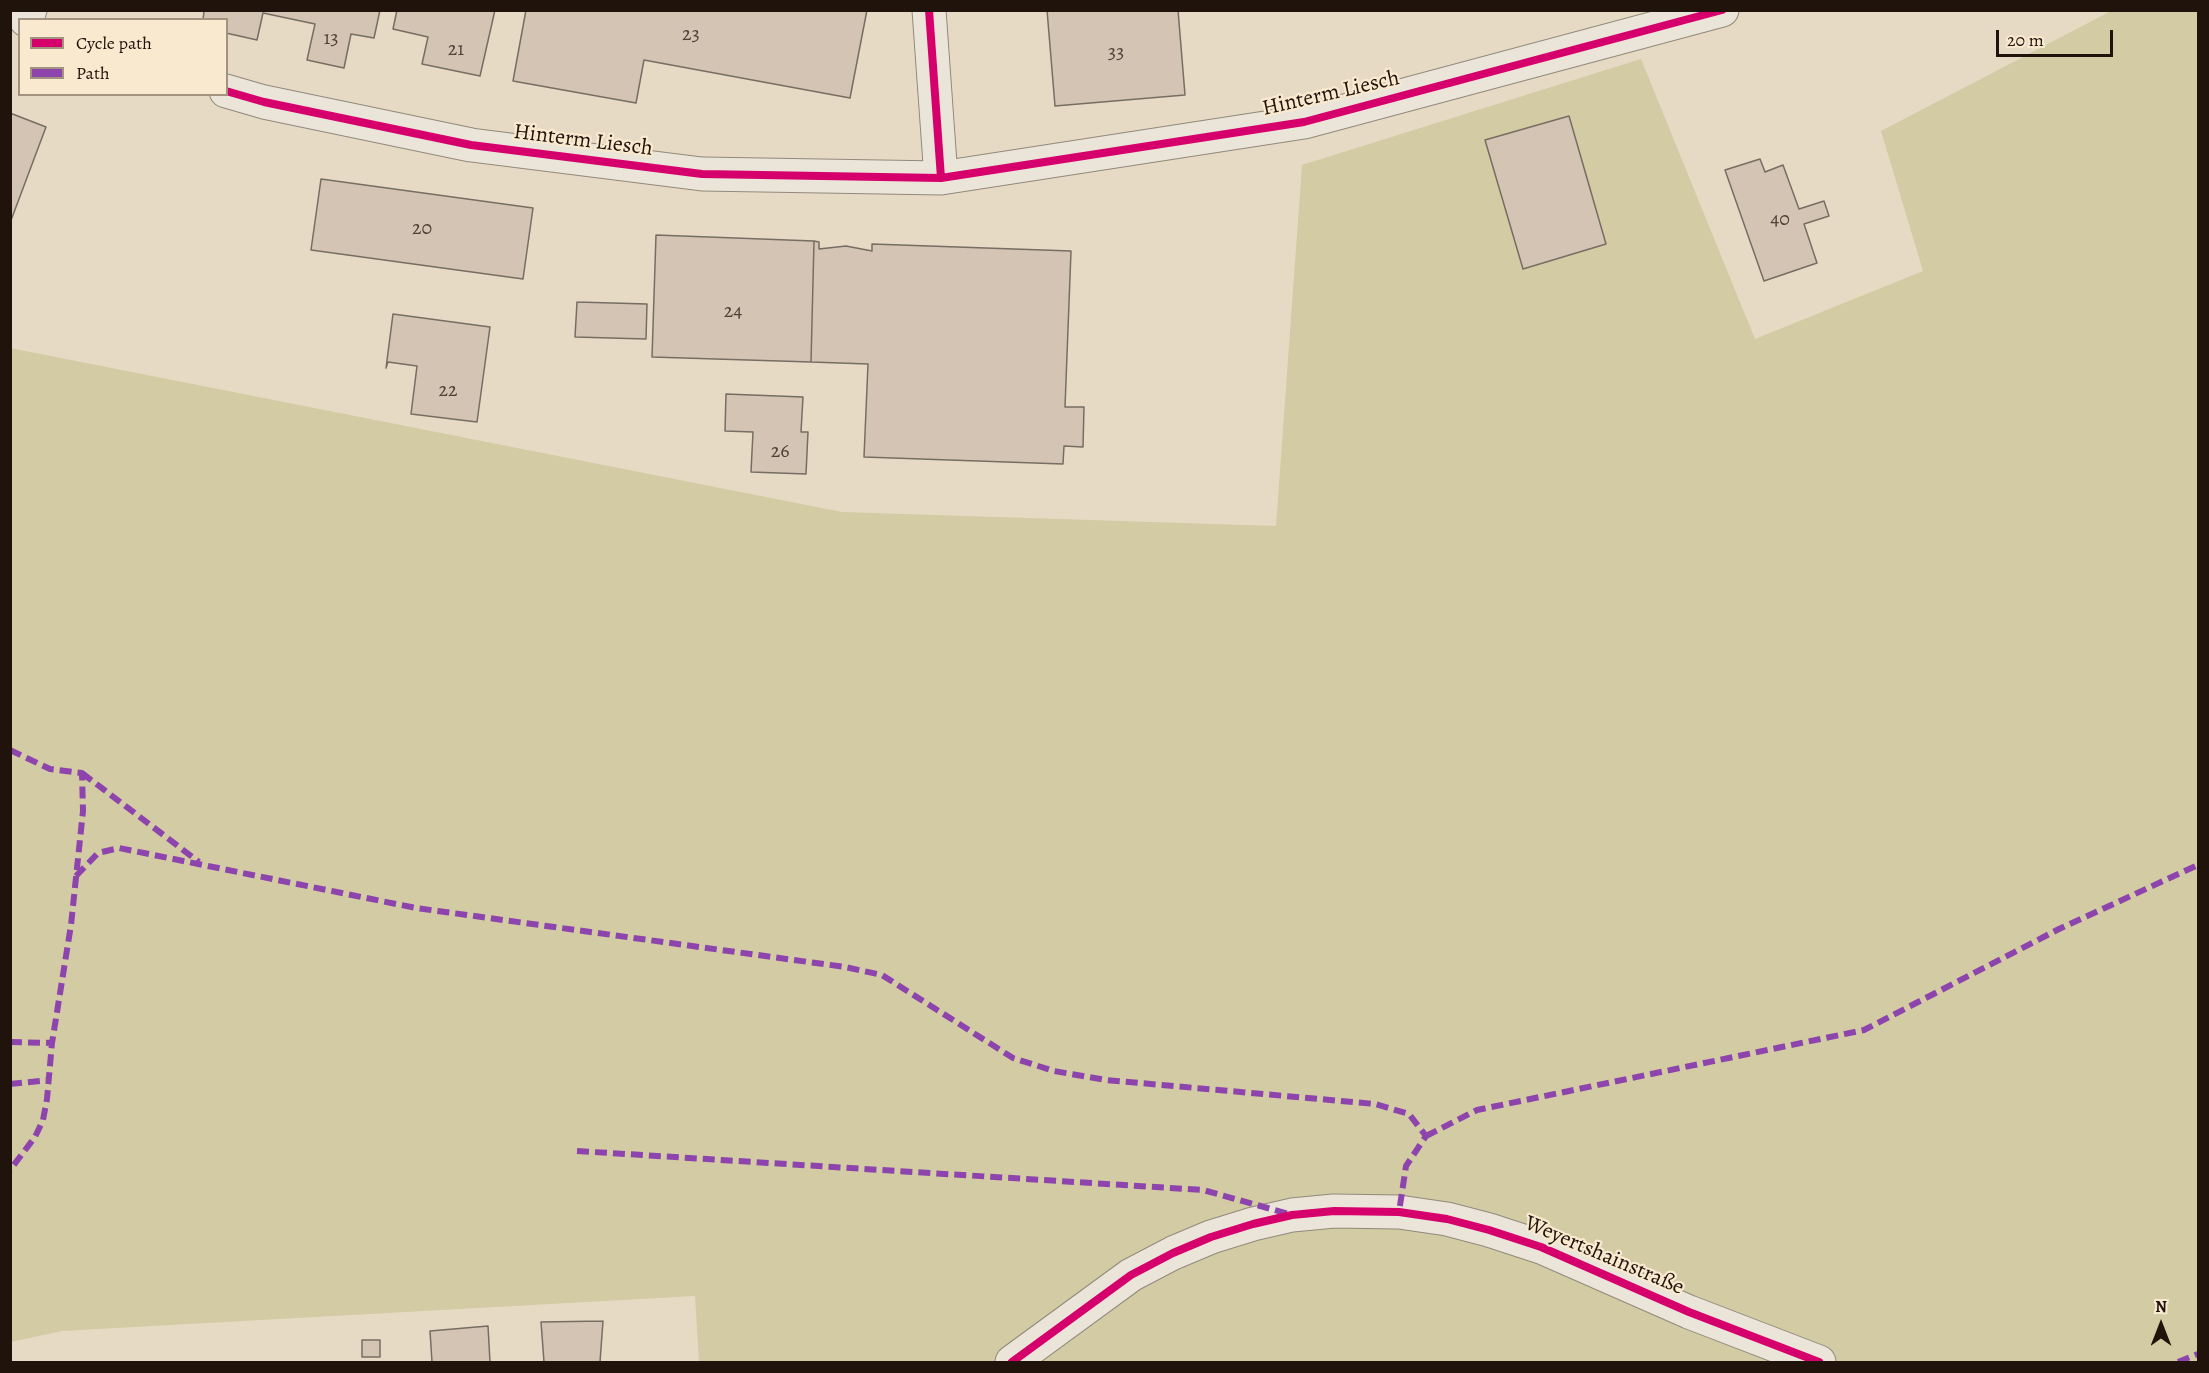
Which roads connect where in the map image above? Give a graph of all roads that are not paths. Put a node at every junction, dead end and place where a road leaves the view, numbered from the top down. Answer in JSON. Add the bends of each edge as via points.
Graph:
{"nodes":[{"id":1,"x":929,"y":10,"type":"edge"},
{"id":2,"x":1722,"y":10,"type":"edge"},
{"id":3,"x":228,"y":92,"type":"edge"},
{"id":4,"x":941,"y":178,"type":"junction"},
{"id":5,"x":1012,"y":1362,"type":"edge"},
{"id":6,"x":1819,"y":1362,"type":"edge"}],
"edges":[{"from":1,"to":4,"type":"street"},
{"from":2,"to":4,"type":"street","name":"Hinterm Liesch","via":[[1304,122]]},
{"from":3,"to":4,"type":"street","name":"Hinterm Liesch","via":[[471,145],[691,172]]},
{"from":5,"to":6,"type":"street","name":"Weyertshainstraße","via":[[1131,1275],[1173,1252],[1253,1224],[1334,1211],[1399,1212],[1489,1230],[1541,1247],[1689,1312]]}]}
